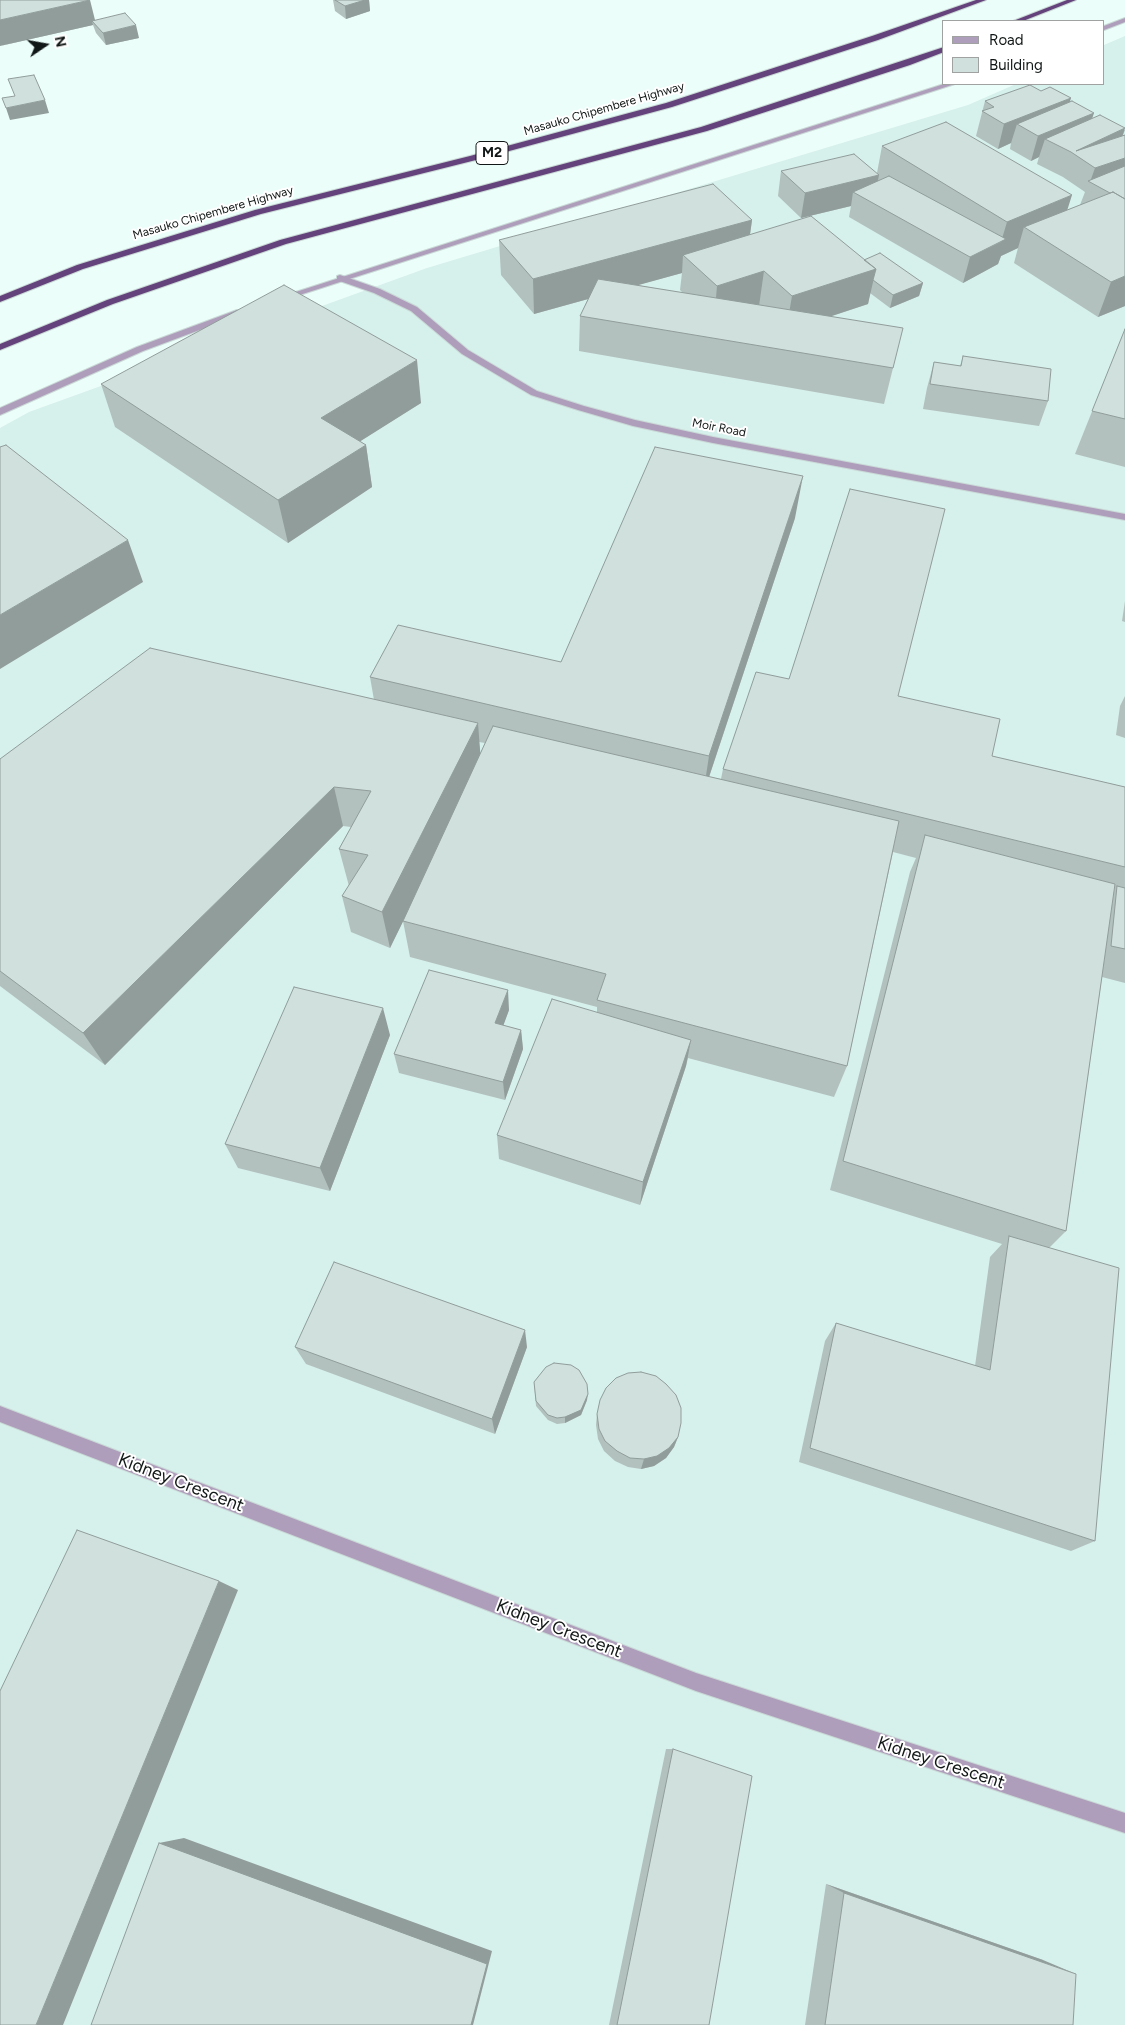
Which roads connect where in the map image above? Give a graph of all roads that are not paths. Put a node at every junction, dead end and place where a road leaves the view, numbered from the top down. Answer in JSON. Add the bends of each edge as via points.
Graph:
{"nodes":[{"id":1,"x":983,"y":0,"type":"edge"},
{"id":2,"x":1073,"y":0,"type":"edge"},
{"id":3,"x":1020,"y":20,"type":"edge"},
{"id":4,"x":1125,"y":20,"type":"edge"},
{"id":5,"x":1105,"y":28,"type":"edge"},
{"id":6,"x":942,"y":50,"type":"edge"},
{"id":7,"x":948,"y":85,"type":"edge"},
{"id":8,"x":340,"y":278,"type":"junction"},
{"id":9,"x":0,"y":299,"type":"edge"},
{"id":10,"x":268,"y":302,"type":"edge"},
{"id":11,"x":251,"y":308,"type":"edge"},
{"id":12,"x":0,"y":347,"type":"edge"},
{"id":13,"x":0,"y":412,"type":"edge"},
{"id":14,"x":1125,"y":517,"type":"edge"},
{"id":15,"x":0,"y":1414,"type":"edge"},
{"id":16,"x":1125,"y":1823,"type":"edge"}],
"edges":[{"from":1,"to":9,"type":"highway","name":"Masauko Chipembere Highway","number":"M2","via":[[669,105],[258,212],[80,267]]},
{"from":2,"to":3,"type":"highway"},
{"from":4,"to":5,"type":"street"},
{"from":6,"to":12,"type":"highway","number":"M2","via":[[704,130],[283,242],[110,302]]},
{"from":7,"to":8,"type":"street"},
{"from":8,"to":10,"type":"street"},
{"from":8,"to":14,"type":"street","name":"Moir Road","via":[[414,309],[465,352],[534,393],[581,408],[713,440]]},
{"from":11,"to":13,"type":"street","via":[[140,350]]},
{"from":15,"to":16,"type":"street","name":"Kidney Crescent","via":[[696,1682]]}]}
